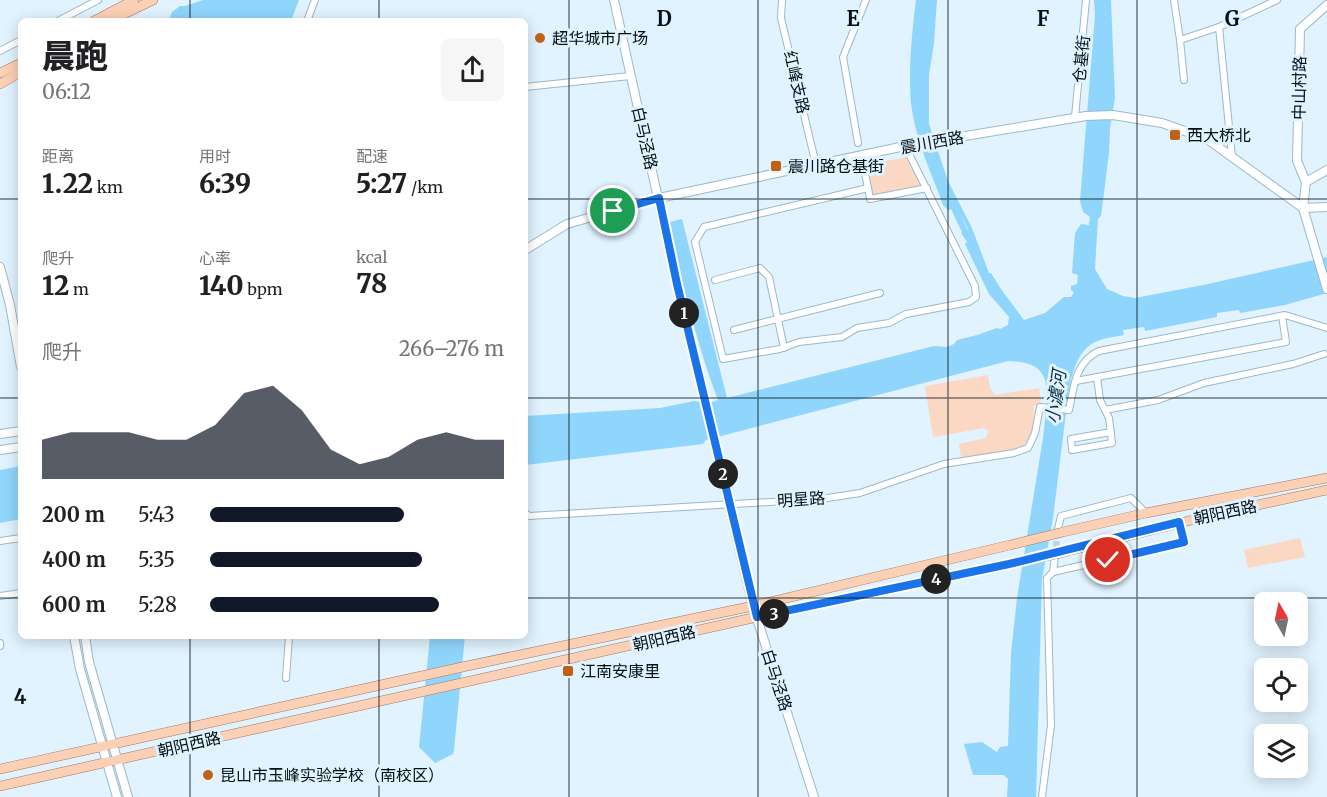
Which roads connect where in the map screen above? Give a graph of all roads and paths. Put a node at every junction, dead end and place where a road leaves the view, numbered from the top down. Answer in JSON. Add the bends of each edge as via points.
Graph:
{"nodes":[{"id":1,"x":98,"y":0,"type":"edge"},
{"id":2,"x":134,"y":0,"type":"edge"},
{"id":3,"x":153,"y":0,"type":"edge"},
{"id":4,"x":315,"y":0,"type":"edge"},
{"id":5,"x":614,"y":0,"type":"edge"},
{"id":6,"x":782,"y":0,"type":"edge"},
{"id":7,"x":866,"y":0,"type":"edge"},
{"id":8,"x":1086,"y":0,"type":"edge"},
{"id":9,"x":1174,"y":0,"type":"edge"},
{"id":10,"x":1276,"y":0,"type":"edge"},
{"id":11,"x":1327,"y":5,"type":"edge"},
{"id":12,"x":64,"y":18,"type":"edge"},
{"id":13,"x":100,"y":18,"type":"edge"},
{"id":14,"x":117,"y":18,"type":"edge"},
{"id":15,"x":308,"y":18,"type":"edge"},
{"id":16,"x":1219,"y":27,"type":"junction"},
{"id":17,"x":1180,"y":40,"type":"junction"},
{"id":18,"x":18,"y":42,"type":"edge"},
{"id":19,"x":0,"y":51,"type":"edge"},
{"id":20,"x":18,"y":64,"type":"edge"},
{"id":21,"x":0,"y":73,"type":"edge"},
{"id":22,"x":18,"y":74,"type":"edge"},
{"id":23,"x":630,"y":76,"type":"junction"},
{"id":24,"x":1184,"y":80,"type":"dead end"},
{"id":25,"x":0,"y":84,"type":"edge"},
{"id":26,"x":528,"y":87,"type":"edge"},
{"id":27,"x":1075,"y":117,"type":"junction"},
{"id":28,"x":858,"y":143,"type":"dead end"},
{"id":29,"x":905,"y":146,"type":"junction"},
{"id":30,"x":861,"y":155,"type":"junction"},
{"id":31,"x":1232,"y":158,"type":"junction"},
{"id":32,"x":816,"y":165,"type":"junction"},
{"id":33,"x":1327,"y":170,"type":"edge"},
{"id":34,"x":1306,"y":182,"type":"junction"},
{"id":35,"x":867,"y":188,"type":"junction"},
{"id":36,"x":927,"y":188,"type":"junction"},
{"id":37,"x":659,"y":198,"type":"junction"},
{"id":38,"x":1327,"y":207,"type":"edge"},
{"id":39,"x":1303,"y":208,"type":"junction"},
{"id":40,"x":528,"y":248,"type":"edge"},
{"id":41,"x":0,"y":267,"type":"edge"},
{"id":42,"x":715,"y":280,"type":"dead end"},
{"id":43,"x":1327,"y":289,"type":"edge"},
{"id":44,"x":880,"y":293,"type":"dead end"},
{"id":45,"x":1282,"y":316,"type":"junction"},
{"id":46,"x":778,"y":319,"type":"junction"},
{"id":47,"x":1327,"y":328,"type":"edge"},
{"id":48,"x":734,"y":330,"type":"dead end"},
{"id":49,"x":784,"y":348,"type":"junction"},
{"id":50,"x":18,"y":350,"type":"edge"},
{"id":51,"x":1324,"y":354,"type":"dead end"},
{"id":52,"x":1097,"y":376,"type":"junction"},
{"id":53,"x":1076,"y":381,"type":"junction"},
{"id":54,"x":1105,"y":410,"type":"junction"},
{"id":55,"x":18,"y":431,"type":"edge"},
{"id":56,"x":1111,"y":432,"type":"junction"},
{"id":57,"x":0,"y":434,"type":"edge"},
{"id":58,"x":18,"y":447,"type":"edge"},
{"id":59,"x":0,"y":450,"type":"edge"},
{"id":60,"x":1325,"y":477,"type":"edge"},
{"id":61,"x":1327,"y":490,"type":"edge"},
{"id":62,"x":730,"y":504,"type":"junction"},
{"id":63,"x":1146,"y":513,"type":"junction"},
{"id":64,"x":528,"y":515,"type":"edge"},
{"id":65,"x":1179,"y":522,"type":"junction"},
{"id":66,"x":1060,"y":531,"type":"junction"},
{"id":67,"x":18,"y":538,"type":"edge"},
{"id":68,"x":0,"y":541,"type":"edge"},
{"id":69,"x":1058,"y":555,"type":"junction"},
{"id":70,"x":1053,"y":572,"type":"junction"},
{"id":71,"x":18,"y":593,"type":"edge"},
{"id":72,"x":0,"y":596,"type":"edge"},
{"id":73,"x":753,"y":606,"type":"junction"},
{"id":74,"x":757,"y":617,"type":"junction"},
{"id":75,"x":75,"y":639,"type":"edge"},
{"id":76,"x":85,"y":639,"type":"edge"},
{"id":77,"x":289,"y":639,"type":"edge"},
{"id":78,"x":286,"y":678,"type":"dead end"},
{"id":79,"x":109,"y":745,"type":"junction"},
{"id":80,"x":113,"y":761,"type":"junction"},
{"id":81,"x":0,"y":769,"type":"edge"},
{"id":82,"x":0,"y":786,"type":"edge"},
{"id":83,"x":117,"y":797,"type":"edge"},
{"id":84,"x":128,"y":797,"type":"edge"},
{"id":85,"x":814,"y":797,"type":"edge"},
{"id":86,"x":1042,"y":797,"type":"edge"}],
"edges":[{"from":1,"to":12,"type":"street"},
{"from":2,"to":13,"type":"main road"},
{"from":3,"to":14,"type":"main road"},
{"from":4,"to":15,"type":"street"},
{"from":5,"to":23,"type":"street","name":"白马泾路"},
{"from":6,"to":32,"type":"street","name":"红峰支路","via":[[781,18]]},
{"from":7,"to":28,"type":"street","via":[[843,57]]},
{"from":8,"to":27,"type":"street","name":"仓基街"},
{"from":9,"to":17,"type":"street"},
{"from":10,"to":16,"type":"street"},
{"from":11,"to":34,"type":"street","name":"中山村路","via":[[1300,29],[1297,161]]},
{"from":16,"to":17,"type":"street"},
{"from":16,"to":31,"type":"street"},
{"from":17,"to":24,"type":"street"},
{"from":18,"to":19,"type":"street"},
{"from":20,"to":21,"type":"main road"},
{"from":22,"to":25,"type":"main road"},
{"from":23,"to":26,"type":"street"},
{"from":23,"to":37,"type":"street","name":"白马泾路"},
{"from":27,"to":29,"type":"street","name":"震川西路"},
{"from":27,"to":31,"type":"street","name":"震川西路","via":[[1113,115],[1162,123],[1207,139]]},
{"from":29,"to":30,"type":"street","name":"震川西路"},
{"from":29,"to":36,"type":"street"},
{"from":30,"to":32,"type":"street","name":"震川西路"},
{"from":30,"to":35,"type":"street"},
{"from":31,"to":39,"type":"street","name":"震川西路"},
{"from":32,"to":37,"type":"street","name":"震川西路"},
{"from":33,"to":34,"type":"street"},
{"from":34,"to":39,"type":"street"},
{"from":35,"to":36,"type":"street","via":[[870,199]]},
{"from":35,"to":49,"type":"street","via":[[700,232],[695,242],[723,359]]},
{"from":36,"to":49,"type":"street","via":[[975,286],[976,297],[969,302],[906,314],[889,323],[857,328],[843,337]]},
{"from":37,"to":40,"type":"street","name":"震川西路","via":[[567,224]]},
{"from":37,"to":62,"type":"street","name":"白马泾路"},
{"from":38,"to":39,"type":"street"},
{"from":39,"to":43,"type":"street"},
{"from":41,"to":50,"type":"street"},
{"from":42,"to":46,"type":"street","via":[[760,268],[768,278]]},
{"from":44,"to":46,"type":"street"},
{"from":45,"to":47,"type":"street"},
{"from":45,"to":52,"type":"street","via":[[1286,342]]},
{"from":45,"to":53,"type":"street","via":[[1099,351],[1084,359]]},
{"from":46,"to":48,"type":"street"},
{"from":46,"to":49,"type":"street"},
{"from":51,"to":54,"type":"street","via":[[1204,383],[1158,400]]},
{"from":52,"to":53,"type":"street"},
{"from":52,"to":54,"type":"street"},
{"from":53,"to":62,"type":"street","name":"明星路","via":[[1069,410],[1040,407],[1033,441],[1028,448],[1014,453],[944,464],[860,493]]},
{"from":54,"to":56,"type":"street"},
{"from":55,"to":57,"type":"street"},
{"from":56,"to":56,"type":"street","via":[[1112,443],[1072,450],[1071,440]]},
{"from":58,"to":59,"type":"street"},
{"from":60,"to":63,"type":"main road","name":"朝阳西路"},
{"from":61,"to":65,"type":"main road","name":"朝阳西路"},
{"from":62,"to":64,"type":"street","name":"明星路"},
{"from":62,"to":73,"type":"street","name":"白马泾路"},
{"from":63,"to":66,"type":"main road","name":"朝阳西路"},
{"from":63,"to":66,"type":"street","via":[[1131,498],[1061,516]]},
{"from":65,"to":69,"type":"main road","name":"朝阳西路"},
{"from":65,"to":70,"type":"street","via":[[1184,542]]},
{"from":66,"to":73,"type":"main road","name":"朝阳西路","bridge":true},
{"from":67,"to":68,"type":"street"},
{"from":69,"to":70,"type":"street"},
{"from":69,"to":74,"type":"main road","name":"朝阳西路","bridge":true},
{"from":70,"to":86,"type":"street","via":[[1047,578],[1051,725]]},
{"from":71,"to":72,"type":"street"},
{"from":73,"to":74,"type":"street","name":"白马泾路"},
{"from":73,"to":79,"type":"main road","name":"朝阳西路"},
{"from":74,"to":80,"type":"main road","name":"朝阳西路"},
{"from":74,"to":85,"type":"street","name":"白马泾路"},
{"from":75,"to":79,"type":"street","via":[[80,669]]},
{"from":76,"to":79,"type":"street"},
{"from":77,"to":78,"type":"street"},
{"from":79,"to":80,"type":"street"},
{"from":79,"to":81,"type":"main road","name":"朝阳西路"},
{"from":80,"to":82,"type":"main road","name":"朝阳西路"},
{"from":80,"to":83,"type":"street"},
{"from":80,"to":84,"type":"street"}]}
